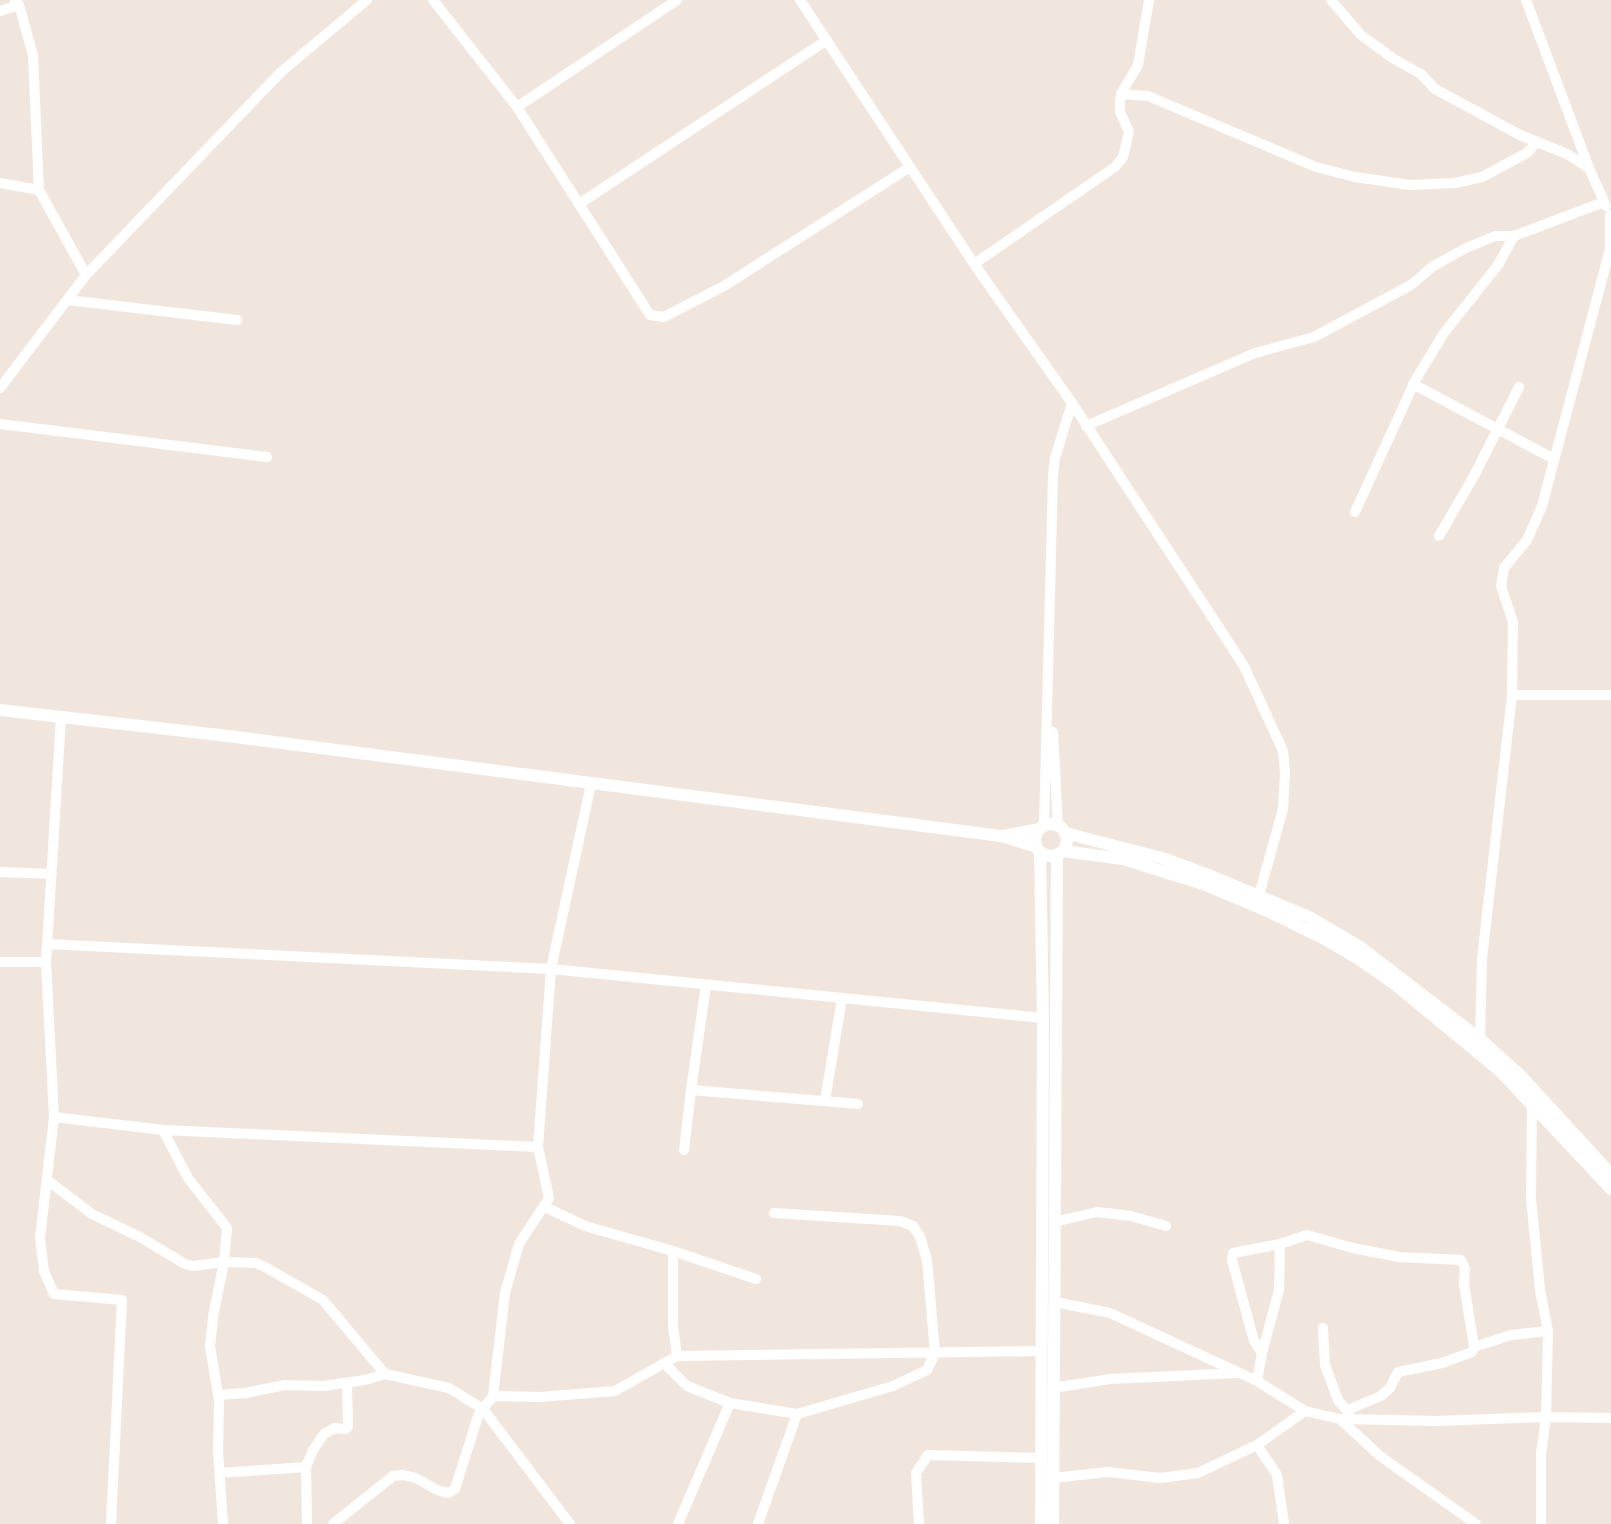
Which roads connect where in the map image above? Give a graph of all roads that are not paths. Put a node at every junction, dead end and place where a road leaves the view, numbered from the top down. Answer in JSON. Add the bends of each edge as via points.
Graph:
{"nodes":[{"id":1,"x":367,"y":0,"type":"edge"},
{"id":2,"x":434,"y":0,"type":"edge"},
{"id":3,"x":677,"y":0,"type":"edge"},
{"id":4,"x":800,"y":0,"type":"edge"},
{"id":5,"x":1149,"y":0,"type":"edge"},
{"id":6,"x":1332,"y":0,"type":"edge"},
{"id":7,"x":1526,"y":0,"type":"edge"},
{"id":8,"x":17,"y":2,"type":"edge"},
{"id":9,"x":0,"y":11,"type":"edge"},
{"id":10,"x":827,"y":40,"type":"junction"},
{"id":11,"x":1121,"y":94,"type":"junction"},
{"id":12,"x":517,"y":107,"type":"junction"},
{"id":13,"x":1537,"y":142,"type":"junction"},
{"id":14,"x":910,"y":167,"type":"junction"},
{"id":15,"x":1589,"y":168,"type":"junction"},
{"id":16,"x":0,"y":183,"type":"edge"},
{"id":17,"x":39,"y":190,"type":"junction"},
{"id":18,"x":1604,"y":202,"type":"junction"},
{"id":19,"x":578,"y":204,"type":"junction"},
{"id":20,"x":1611,"y":216,"type":"edge"},
{"id":21,"x":1514,"y":236,"type":"junction"},
{"id":22,"x":974,"y":264,"type":"junction"},
{"id":23,"x":86,"y":275,"type":"junction"},
{"id":24,"x":67,"y":300,"type":"junction"},
{"id":25,"x":237,"y":320,"type":"dead end"},
{"id":26,"x":1414,"y":384,"type":"junction"},
{"id":27,"x":1519,"y":387,"type":"dead end"},
{"id":28,"x":0,"y":388,"type":"edge"},
{"id":29,"x":1072,"y":403,"type":"junction"},
{"id":30,"x":1078,"y":414,"type":"junction"},
{"id":31,"x":0,"y":424,"type":"edge"},
{"id":32,"x":1086,"y":426,"type":"junction"},
{"id":33,"x":1498,"y":429,"type":"junction"},
{"id":34,"x":267,"y":457,"type":"dead end"},
{"id":35,"x":1554,"y":459,"type":"junction"},
{"id":36,"x":1355,"y":512,"type":"dead end"},
{"id":37,"x":1439,"y":536,"type":"dead end"},
{"id":38,"x":1512,"y":695,"type":"junction"},
{"id":39,"x":1611,"y":695,"type":"edge"},
{"id":40,"x":0,"y":710,"type":"edge"},
{"id":41,"x":61,"y":718,"type":"junction"},
{"id":42,"x":591,"y":784,"type":"junction"},
{"id":43,"x":1042,"y":827,"type":"junction"},
{"id":44,"x":1062,"y":829,"type":"junction"},
{"id":45,"x":1001,"y":836,"type":"junction"},
{"id":46,"x":1038,"y":849,"type":"junction"},
{"id":47,"x":1060,"y":853,"type":"junction"},
{"id":48,"x":0,"y":872,"type":"edge"},
{"id":49,"x":51,"y":874,"type":"junction"},
{"id":50,"x":1258,"y":895,"type":"junction"},
{"id":51,"x":47,"y":944,"type":"junction"},
{"id":52,"x":0,"y":962,"type":"edge"},
{"id":53,"x":46,"y":962,"type":"junction"},
{"id":54,"x":551,"y":969,"type":"junction"},
{"id":55,"x":706,"y":985,"type":"junction"},
{"id":56,"x":842,"y":998,"type":"junction"},
{"id":57,"x":1043,"y":1018,"type":"junction"},
{"id":58,"x":1480,"y":1039,"type":"junction"},
{"id":59,"x":691,"y":1090,"type":"junction"},
{"id":60,"x":825,"y":1102,"type":"junction"},
{"id":61,"x":1532,"y":1102,"type":"junction"},
{"id":62,"x":858,"y":1104,"type":"dead end"},
{"id":63,"x":54,"y":1117,"type":"junction"},
{"id":64,"x":162,"y":1130,"type":"junction"},
{"id":65,"x":538,"y":1148,"type":"junction"},
{"id":66,"x":684,"y":1150,"type":"dead end"},
{"id":67,"x":1611,"y":1174,"type":"edge"},
{"id":68,"x":47,"y":1180,"type":"junction"},
{"id":69,"x":1611,"y":1189,"type":"edge"},
{"id":70,"x":544,"y":1207,"type":"junction"},
{"id":71,"x":774,"y":1213,"type":"dead end"},
{"id":72,"x":1054,"y":1222,"type":"junction"},
{"id":73,"x":1166,"y":1226,"type":"dead end"},
{"id":74,"x":1280,"y":1244,"type":"junction"},
{"id":75,"x":673,"y":1252,"type":"junction"},
{"id":76,"x":224,"y":1262,"type":"junction"},
{"id":77,"x":756,"y":1279,"type":"dead end"},
{"id":78,"x":1055,"y":1302,"type":"junction"},
{"id":79,"x":1323,"y":1328,"type":"dead end"},
{"id":80,"x":1548,"y":1330,"type":"junction"},
{"id":81,"x":1474,"y":1346,"type":"junction"},
{"id":82,"x":1040,"y":1351,"type":"junction"},
{"id":83,"x":935,"y":1353,"type":"junction"},
{"id":84,"x":1262,"y":1353,"type":"junction"},
{"id":85,"x":677,"y":1356,"type":"junction"},
{"id":86,"x":664,"y":1363,"type":"junction"},
{"id":87,"x":1239,"y":1373,"type":"junction"},
{"id":88,"x":385,"y":1374,"type":"junction"},
{"id":89,"x":1257,"y":1381,"type":"junction"},
{"id":90,"x":347,"y":1383,"type":"junction"},
{"id":91,"x":1053,"y":1388,"type":"junction"},
{"id":92,"x":218,"y":1395,"type":"junction"},
{"id":93,"x":493,"y":1396,"type":"junction"},
{"id":94,"x":730,"y":1404,"type":"junction"},
{"id":95,"x":483,"y":1409,"type":"junction"},
{"id":96,"x":1304,"y":1411,"type":"junction"},
{"id":97,"x":797,"y":1414,"type":"junction"},
{"id":98,"x":1346,"y":1417,"type":"junction"},
{"id":99,"x":1546,"y":1417,"type":"junction"},
{"id":100,"x":1611,"y":1418,"type":"edge"},
{"id":101,"x":1257,"y":1446,"type":"junction"},
{"id":102,"x":1041,"y":1458,"type":"junction"},
{"id":103,"x":306,"y":1467,"type":"junction"},
{"id":104,"x":220,"y":1473,"type":"junction"},
{"id":105,"x":1053,"y":1478,"type":"junction"},
{"id":106,"x":111,"y":1524,"type":"edge"},
{"id":107,"x":223,"y":1524,"type":"edge"},
{"id":108,"x":307,"y":1524,"type":"edge"},
{"id":109,"x":334,"y":1524,"type":"edge"},
{"id":110,"x":570,"y":1524,"type":"edge"},
{"id":111,"x":678,"y":1524,"type":"edge"},
{"id":112,"x":758,"y":1524,"type":"edge"},
{"id":113,"x":919,"y":1524,"type":"edge"},
{"id":114,"x":1042,"y":1524,"type":"edge"},
{"id":115,"x":1053,"y":1524,"type":"edge"},
{"id":116,"x":1284,"y":1524,"type":"edge"},
{"id":117,"x":1476,"y":1524,"type":"edge"},
{"id":118,"x":1541,"y":1524,"type":"edge"}],
"edges":[{"from":1,"to":23,"type":"street","via":[[281,72]]},
{"from":2,"to":12,"type":"street"},
{"from":3,"to":12,"type":"street"},
{"from":4,"to":10,"type":"street"},
{"from":5,"to":11,"type":"street","via":[[1138,65]]},
{"from":6,"to":13,"type":"street","via":[[1361,35],[1421,74],[1435,89]]},
{"from":7,"to":15,"type":"street"},
{"from":8,"to":9,"type":"street"},
{"from":8,"to":17,"type":"street","via":[[33,55]]},
{"from":10,"to":14,"type":"street"},
{"from":10,"to":19,"type":"street"},
{"from":11,"to":13,"type":"street","via":[[1148,96],[1316,167],[1410,185],[1455,183],[1482,177],[1527,153]]},
{"from":11,"to":22,"type":"street","via":[[1120,112],[1128,132],[1128,144],[1115,167]]},
{"from":12,"to":19,"type":"street"},
{"from":13,"to":15,"type":"street","via":[[1567,154]]},
{"from":14,"to":19,"type":"street","via":[[724,286],[658,318],[645,309]]},
{"from":14,"to":22,"type":"street"},
{"from":15,"to":18,"type":"street"},
{"from":16,"to":17,"type":"street"},
{"from":17,"to":23,"type":"street"},
{"from":18,"to":20,"type":"street"},
{"from":18,"to":21,"type":"street"},
{"from":20,"to":35,"type":"street","via":[[1610,248]]},
{"from":21,"to":26,"type":"street","via":[[1498,265],[1444,333]]},
{"from":21,"to":32,"type":"street","via":[[1495,236],[1466,248],[1432,267],[1411,286],[1314,337],[1256,352]]},
{"from":22,"to":29,"type":"street"},
{"from":23,"to":24,"type":"street"},
{"from":24,"to":25,"type":"street"},
{"from":24,"to":28,"type":"street"},
{"from":26,"to":33,"type":"street"},
{"from":26,"to":36,"type":"street"},
{"from":27,"to":33,"type":"street"},
{"from":29,"to":30,"type":"street"},
{"from":29,"to":43,"type":"street","via":[[1055,458],[1053,476]]},
{"from":30,"to":32,"type":"street"},
{"from":30,"to":44,"type":"street","via":[[1061,459],[1056,507],[1053,725]]},
{"from":31,"to":34,"type":"street"},
{"from":32,"to":50,"type":"street","via":[[1244,666],[1283,751],[1282,809]]},
{"from":33,"to":35,"type":"street"},
{"from":33,"to":37,"type":"street"},
{"from":35,"to":38,"type":"street","via":[[1542,506],[1527,540],[1504,568],[1501,586],[1513,622]]},
{"from":38,"to":39,"type":"street"},
{"from":38,"to":58,"type":"street","via":[[1482,959]]},
{"from":40,"to":41,"type":"street"},
{"from":41,"to":42,"type":"street","via":[[228,736]]},
{"from":41,"to":49,"type":"street"},
{"from":42,"to":45,"type":"street"},
{"from":42,"to":54,"type":"street"},
{"from":43,"to":44,"type":"street"},
{"from":43,"to":45,"type":"street"},
{"from":43,"to":46,"type":"street","via":[[1035,837]]},
{"from":44,"to":47,"type":"street","via":[[1067,839]]},
{"from":44,"to":50,"type":"street","via":[[1162,858]]},
{"from":45,"to":46,"type":"street"},
{"from":46,"to":47,"type":"street","via":[[1051,856]]},
{"from":46,"to":57,"type":"street"},
{"from":47,"to":61,"type":"street","via":[[1095,854],[1162,870],[1262,908],[1323,938],[1396,985],[1499,1070]]},
{"from":47,"to":72,"type":"street"},
{"from":48,"to":49,"type":"street"},
{"from":49,"to":51,"type":"street"},
{"from":50,"to":58,"type":"street","via":[[1309,917],[1360,947]]},
{"from":51,"to":53,"type":"street"},
{"from":51,"to":54,"type":"street"},
{"from":52,"to":53,"type":"street"},
{"from":53,"to":63,"type":"street"},
{"from":54,"to":55,"type":"street"},
{"from":54,"to":65,"type":"street"},
{"from":55,"to":56,"type":"street"},
{"from":55,"to":59,"type":"street"},
{"from":56,"to":57,"type":"street"},
{"from":56,"to":60,"type":"street"},
{"from":57,"to":82,"type":"street"},
{"from":58,"to":67,"type":"street","via":[[1522,1076]]},
{"from":59,"to":60,"type":"street"},
{"from":59,"to":66,"type":"street"},
{"from":60,"to":62,"type":"street"},
{"from":61,"to":69,"type":"street"},
{"from":61,"to":80,"type":"street","via":[[1531,1199],[1540,1290]]},
{"from":63,"to":64,"type":"street"},
{"from":63,"to":68,"type":"street"},
{"from":64,"to":65,"type":"street"},
{"from":64,"to":76,"type":"street","via":[[188,1178],[227,1228]]},
{"from":65,"to":70,"type":"street","via":[[549,1198]]},
{"from":68,"to":76,"type":"street","via":[[92,1214],[140,1237],[184,1264]]},
{"from":68,"to":106,"type":"street","via":[[40,1238],[44,1272],[54,1294],[122,1300]]},
{"from":70,"to":75,"type":"street","via":[[585,1226]]},
{"from":70,"to":93,"type":"street","via":[[519,1244],[504,1293]]},
{"from":71,"to":83,"type":"street","via":[[900,1221],[913,1226],[927,1260]]},
{"from":72,"to":73,"type":"street","via":[[1097,1212],[1131,1216]]},
{"from":72,"to":78,"type":"street"},
{"from":74,"to":81,"type":"street","via":[[1307,1235],[1399,1257],[1462,1260]]},
{"from":74,"to":84,"type":"street","via":[[1279,1290]]},
{"from":74,"to":84,"type":"street","via":[[1231,1256],[1254,1341]]},
{"from":75,"to":77,"type":"street"},
{"from":75,"to":85,"type":"street","via":[[673,1326]]},
{"from":76,"to":88,"type":"street","via":[[256,1262],[323,1300]]},
{"from":76,"to":92,"type":"street","via":[[210,1346]]},
{"from":78,"to":87,"type":"street","via":[[1110,1313]]},
{"from":78,"to":91,"type":"street"},
{"from":79,"to":98,"type":"street","via":[[1325,1365]]},
{"from":80,"to":81,"type":"street","via":[[1511,1335]]},
{"from":80,"to":99,"type":"street"},
{"from":81,"to":98,"type":"street","via":[[1472,1352],[1442,1363],[1398,1372],[1390,1388],[1381,1396],[1352,1408]]},
{"from":82,"to":83,"type":"street"},
{"from":82,"to":102,"type":"street"},
{"from":83,"to":85,"type":"street"},
{"from":83,"to":97,"type":"street","via":[[926,1370],[893,1386]]},
{"from":84,"to":89,"type":"street"},
{"from":85,"to":86,"type":"street"},
{"from":86,"to":93,"type":"street","via":[[615,1391],[540,1397]]},
{"from":86,"to":94,"type":"street","via":[[687,1386]]},
{"from":87,"to":89,"type":"street"},
{"from":87,"to":91,"type":"street","via":[[1110,1380]]},
{"from":88,"to":90,"type":"street"},
{"from":88,"to":95,"type":"street","via":[[449,1388]]},
{"from":89,"to":96,"type":"street"},
{"from":90,"to":92,"type":"street","via":[[285,1385]]},
{"from":90,"to":103,"type":"street","via":[[348,1427],[335,1428],[324,1434]]},
{"from":91,"to":105,"type":"street"},
{"from":92,"to":104,"type":"street"},
{"from":93,"to":95,"type":"street"},
{"from":94,"to":97,"type":"street"},
{"from":94,"to":111,"type":"street"},
{"from":95,"to":109,"type":"street","via":[[455,1489],[448,1492],[437,1490],[416,1478],[393,1476]]},
{"from":95,"to":110,"type":"street"},
{"from":96,"to":98,"type":"street"},
{"from":96,"to":101,"type":"street"},
{"from":97,"to":112,"type":"street"},
{"from":98,"to":99,"type":"street","via":[[1436,1421]]},
{"from":98,"to":117,"type":"street","via":[[1380,1456]]},
{"from":99,"to":100,"type":"street"},
{"from":99,"to":118,"type":"street","via":[[1541,1454]]},
{"from":101,"to":105,"type":"street","via":[[1198,1473],[1160,1478],[1108,1472]]},
{"from":101,"to":116,"type":"street","via":[[1277,1475]]},
{"from":102,"to":113,"type":"street","via":[[928,1454],[916,1473]]},
{"from":102,"to":114,"type":"street"},
{"from":103,"to":104,"type":"street"},
{"from":103,"to":108,"type":"street"},
{"from":104,"to":107,"type":"street"},
{"from":105,"to":115,"type":"street"}]}
